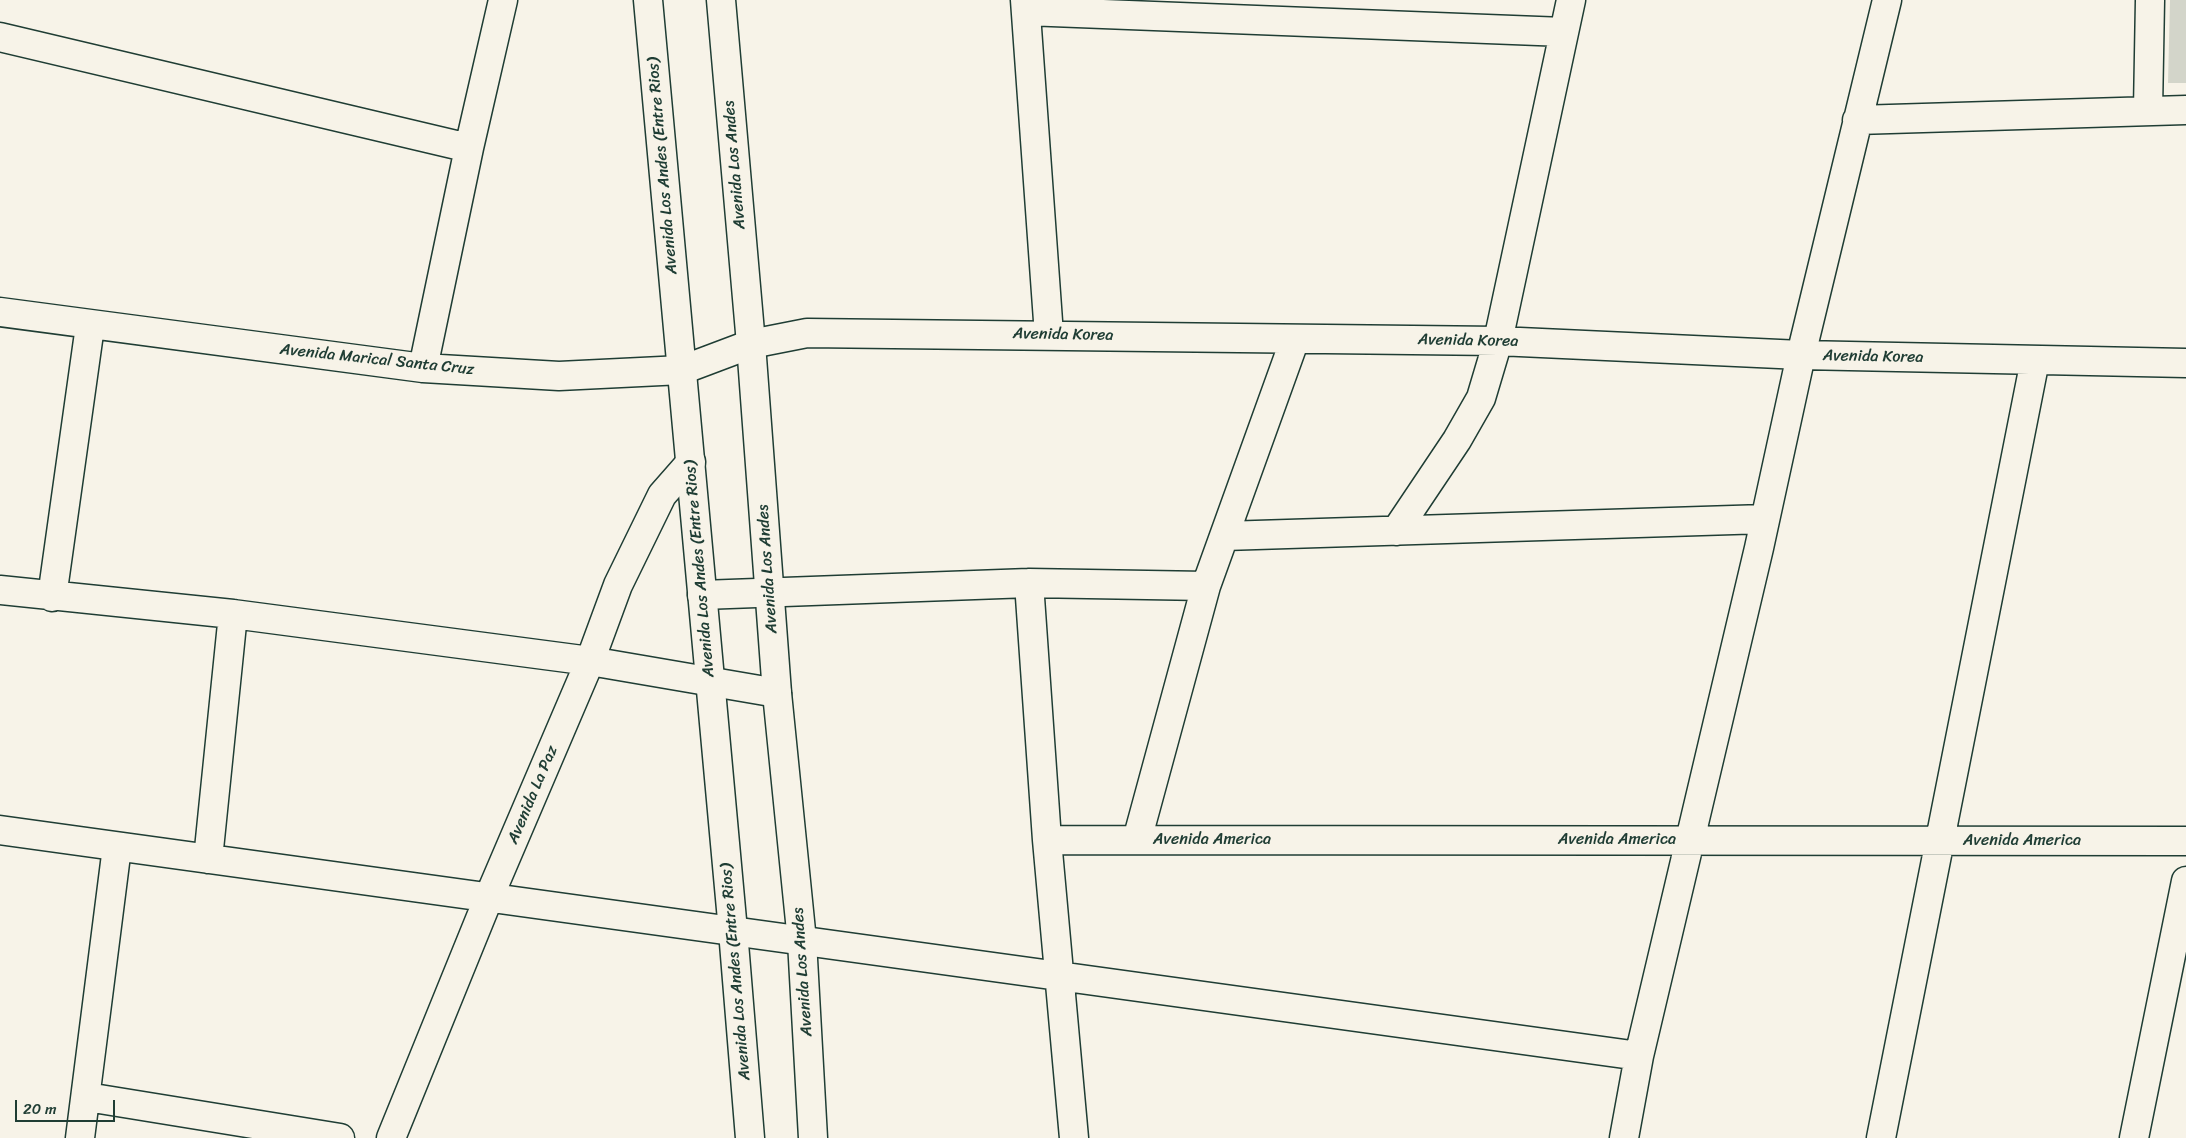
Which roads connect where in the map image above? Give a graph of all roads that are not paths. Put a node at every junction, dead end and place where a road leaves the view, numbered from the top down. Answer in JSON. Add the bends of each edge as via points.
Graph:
{"nodes":[{"id":1,"x":503,"y":0,"type":"edge"},
{"id":2,"x":648,"y":0,"type":"edge"},
{"id":3,"x":721,"y":0,"type":"edge"},
{"id":4,"x":1571,"y":0,"type":"edge"},
{"id":5,"x":1887,"y":0,"type":"edge"},
{"id":6,"x":2150,"y":0,"type":"edge"},
{"id":7,"x":1026,"y":5,"type":"edge"},
{"id":8,"x":1263,"y":10,"type":"edge"},
{"id":9,"x":1564,"y":32,"type":"junction"},
{"id":10,"x":0,"y":37,"type":"edge"},
{"id":11,"x":2148,"y":110,"type":"junction"},
{"id":12,"x":2186,"y":110,"type":"edge"},
{"id":13,"x":1857,"y":120,"type":"junction"},
{"id":14,"x":469,"y":148,"type":"junction"},
{"id":15,"x":0,"y":312,"type":"edge"},
{"id":16,"x":90,"y":326,"type":"junction"},
{"id":17,"x":1049,"y":335,"type":"junction"},
{"id":18,"x":1294,"y":339,"type":"junction"},
{"id":19,"x":1498,"y":340,"type":"junction"},
{"id":20,"x":751,"y":344,"type":"junction"},
{"id":21,"x":1801,"y":355,"type":"junction"},
{"id":22,"x":2035,"y":360,"type":"junction"},
{"id":23,"x":2186,"y":363,"type":"edge"},
{"id":24,"x":423,"y":368,"type":"junction"},
{"id":25,"x":682,"y":370,"type":"junction"},
{"id":26,"x":691,"y":462,"type":"junction"},
{"id":27,"x":1765,"y":519,"type":"junction"},
{"id":28,"x":1396,"y":531,"type":"junction"},
{"id":29,"x":1224,"y":536,"type":"junction"},
{"id":30,"x":1029,"y":583,"type":"junction"},
{"id":31,"x":1206,"y":586,"type":"junction"},
{"id":32,"x":0,"y":590,"type":"edge"},
{"id":33,"x":770,"y":592,"type":"junction"},
{"id":34,"x":702,"y":595,"type":"junction"},
{"id":35,"x":52,"y":597,"type":"junction"},
{"id":36,"x":233,"y":614,"type":"junction"},
{"id":37,"x":590,"y":661,"type":"junction"},
{"id":38,"x":709,"y":682,"type":"junction"},
{"id":39,"x":778,"y":693,"type":"junction"},
{"id":40,"x":0,"y":830,"type":"edge"},
{"id":41,"x":1048,"y":840,"type":"junction"},
{"id":42,"x":1137,"y":840,"type":"junction"},
{"id":43,"x":1689,"y":840,"type":"junction"},
{"id":44,"x":1940,"y":841,"type":"junction"},
{"id":45,"x":2186,"y":841,"type":"edge"},
{"id":46,"x":117,"y":847,"type":"junction"},
{"id":47,"x":208,"y":859,"type":"junction"},
{"id":48,"x":2186,"y":881,"type":"edge"},
{"id":49,"x":489,"y":897,"type":"junction"},
{"id":50,"x":734,"y":932,"type":"junction"},
{"id":51,"x":802,"y":941,"type":"junction"},
{"id":52,"x":1059,"y":976,"type":"junction"},
{"id":53,"x":1639,"y":1056,"type":"junction"},
{"id":54,"x":87,"y":1097,"type":"junction"},
{"id":55,"x":80,"y":1138,"type":"edge"},
{"id":56,"x":340,"y":1138,"type":"edge"},
{"id":57,"x":391,"y":1138,"type":"edge"},
{"id":58,"x":750,"y":1138,"type":"edge"},
{"id":59,"x":813,"y":1138,"type":"edge"},
{"id":60,"x":1074,"y":1138,"type":"edge"},
{"id":61,"x":1624,"y":1138,"type":"edge"},
{"id":62,"x":1881,"y":1138,"type":"edge"},
{"id":63,"x":2134,"y":1138,"type":"edge"}],
"edges":[{"from":1,"to":14,"type":"street"},
{"from":2,"to":25,"type":"street","name":"Avenida Los Andes (Entre Rios)"},
{"from":3,"to":20,"type":"street","name":"Avenida Los Andes"},
{"from":4,"to":9,"type":"street"},
{"from":5,"to":13,"type":"street"},
{"from":6,"to":11,"type":"street"},
{"from":7,"to":8,"type":"street"},
{"from":7,"to":17,"type":"street"},
{"from":8,"to":9,"type":"street"},
{"from":9,"to":19,"type":"street"},
{"from":10,"to":14,"type":"street"},
{"from":11,"to":12,"type":"street"},
{"from":11,"to":13,"type":"street"},
{"from":13,"to":21,"type":"street"},
{"from":14,"to":24,"type":"street"},
{"from":15,"to":16,"type":"street","name":"Avenida Marical Santa Cruz"},
{"from":16,"to":24,"type":"street","name":"Avenida Marical Santa Cruz"},
{"from":16,"to":35,"type":"street"},
{"from":17,"to":18,"type":"street","name":"Avenida Korea"},
{"from":17,"to":20,"type":"street","name":"Avenida Korea","via":[[807,333]]},
{"from":18,"to":19,"type":"street","name":"Avenida Korea"},
{"from":18,"to":29,"type":"street"},
{"from":19,"to":21,"type":"street","name":"Avenida Korea"},
{"from":19,"to":28,"type":"street","via":[[1481,398]]},
{"from":20,"to":25,"type":"street","name":"Avenida Marical Santa Cruz"},
{"from":20,"to":33,"type":"street","name":"Avenida Los Andes"},
{"from":21,"to":22,"type":"street","name":"Avenida Korea"},
{"from":21,"to":27,"type":"street"},
{"from":22,"to":23,"type":"street","name":"Avenida Korea"},
{"from":22,"to":44,"type":"street"},
{"from":24,"to":25,"type":"street","name":"Avenida Marical Santa Cruz","via":[[559,376]]},
{"from":25,"to":26,"type":"street","name":"Avenida Los Andes (Entre Rios)"},
{"from":26,"to":34,"type":"street","name":"Avenida Los Andes (Entre Rios)"},
{"from":26,"to":37,"type":"street","name":"Avenida La Paz","via":[[662,496],[618,585]]},
{"from":27,"to":28,"type":"street"},
{"from":27,"to":43,"type":"street"},
{"from":28,"to":29,"type":"street"},
{"from":29,"to":31,"type":"street"},
{"from":30,"to":31,"type":"street"},
{"from":30,"to":33,"type":"street"},
{"from":30,"to":41,"type":"street"},
{"from":31,"to":42,"type":"street"},
{"from":32,"to":35,"type":"street"},
{"from":33,"to":34,"type":"street"},
{"from":33,"to":39,"type":"street","name":"Avenida Los Andes"},
{"from":34,"to":38,"type":"street","name":"Avenida Los Andes (Entre Rios)"},
{"from":35,"to":36,"type":"street"},
{"from":36,"to":37,"type":"street"},
{"from":36,"to":47,"type":"street"},
{"from":37,"to":38,"type":"street"},
{"from":37,"to":49,"type":"street","name":"Avenida La Paz"},
{"from":38,"to":39,"type":"street"},
{"from":38,"to":50,"type":"street","name":"Avenida Los Andes (Entre Rios)"},
{"from":39,"to":51,"type":"street","name":"Avenida Los Andes"},
{"from":40,"to":46,"type":"street"},
{"from":41,"to":42,"type":"street","name":"Avenida America"},
{"from":41,"to":52,"type":"street"},
{"from":42,"to":43,"type":"street","name":"Avenida America"},
{"from":43,"to":44,"type":"street","name":"Avenida America"},
{"from":43,"to":53,"type":"street"},
{"from":44,"to":45,"type":"street","name":"Avenida America"},
{"from":44,"to":62,"type":"street"},
{"from":46,"to":47,"type":"street"},
{"from":46,"to":54,"type":"street"},
{"from":47,"to":49,"type":"street"},
{"from":48,"to":63,"type":"street"},
{"from":49,"to":50,"type":"street"},
{"from":49,"to":57,"type":"street","name":"Avenida La Paz"},
{"from":50,"to":51,"type":"street"},
{"from":50,"to":58,"type":"street","name":"Avenida Los Andes (Entre Rios)"},
{"from":51,"to":52,"type":"street"},
{"from":51,"to":59,"type":"street","name":"Avenida Los Andes"},
{"from":52,"to":53,"type":"street"},
{"from":52,"to":60,"type":"street"},
{"from":53,"to":61,"type":"street"},
{"from":54,"to":55,"type":"street"},
{"from":54,"to":56,"type":"street"}]}
